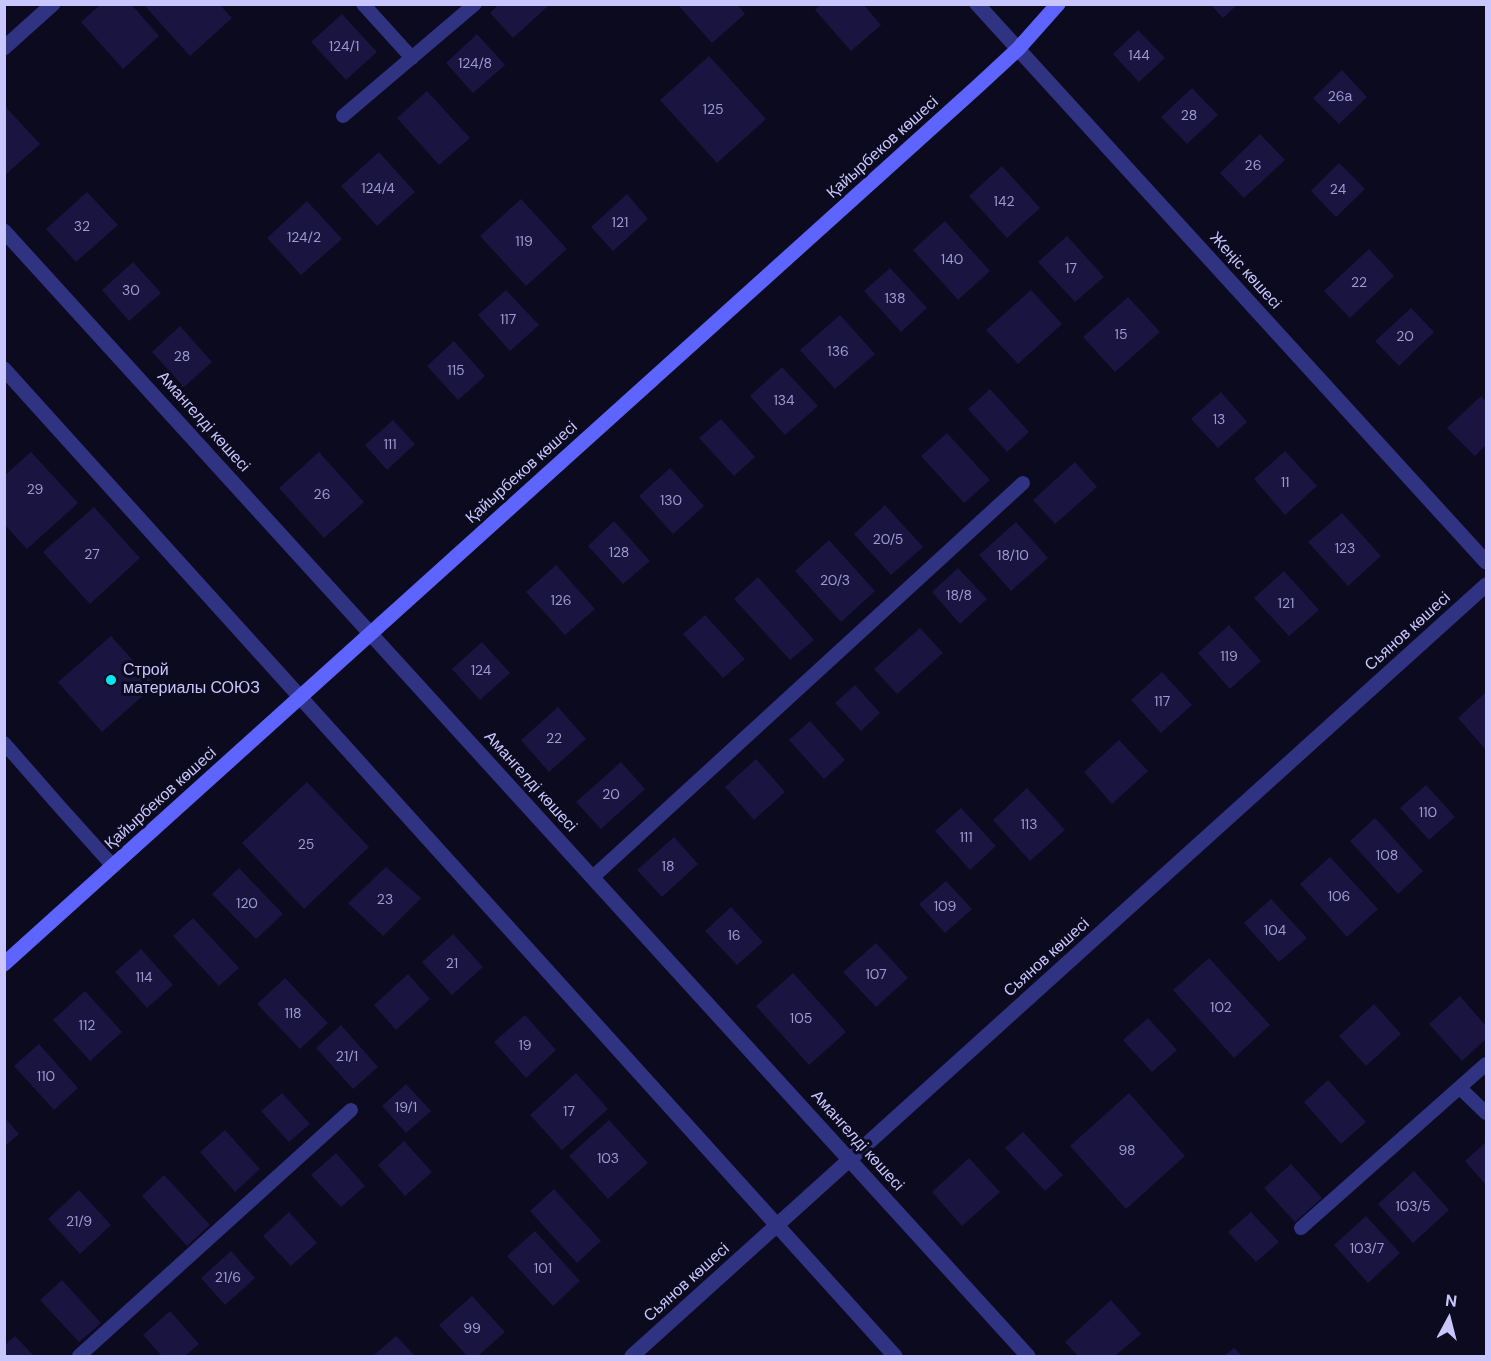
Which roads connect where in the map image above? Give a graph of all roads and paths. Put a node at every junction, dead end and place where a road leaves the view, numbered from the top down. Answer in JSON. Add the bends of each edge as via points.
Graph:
{"nodes":[{"id":1,"x":53,"y":4,"type":"edge"},
{"id":2,"x":363,"y":4,"type":"edge"},
{"id":3,"x":475,"y":4,"type":"edge"},
{"id":4,"x":977,"y":4,"type":"edge"},
{"id":5,"x":1058,"y":4,"type":"edge"},
{"id":6,"x":4,"y":48,"type":"edge"},
{"id":7,"x":1018,"y":49,"type":"junction"},
{"id":8,"x":412,"y":58,"type":"junction"},
{"id":9,"x":343,"y":116,"type":"dead end"},
{"id":10,"x":4,"y":231,"type":"edge"},
{"id":11,"x":4,"y":369,"type":"edge"},
{"id":12,"x":1023,"y":483,"type":"dead end"},
{"id":13,"x":1486,"y":562,"type":"edge"},
{"id":14,"x":1486,"y":585,"type":"edge"},
{"id":15,"x":371,"y":634,"type":"junction"},
{"id":16,"x":301,"y":697,"type":"junction"},
{"id":17,"x":4,"y":742,"type":"edge"},
{"id":18,"x":113,"y":866,"type":"junction"},
{"id":19,"x":593,"y":878,"type":"junction"},
{"id":20,"x":4,"y":964,"type":"edge"},
{"id":21,"x":1486,"y":1064,"type":"edge"},
{"id":22,"x":1460,"y":1088,"type":"junction"},
{"id":23,"x":351,"y":1110,"type":"dead end"},
{"id":24,"x":1486,"y":1113,"type":"edge"},
{"id":25,"x":850,"y":1160,"type":"junction"},
{"id":26,"x":777,"y":1226,"type":"junction"},
{"id":27,"x":1301,"y":1228,"type":"dead end"},
{"id":28,"x":79,"y":1356,"type":"edge"},
{"id":29,"x":632,"y":1356,"type":"edge"},
{"id":30,"x":895,"y":1356,"type":"edge"},
{"id":31,"x":1028,"y":1356,"type":"edge"}],
"edges":[{"from":1,"to":6,"type":"street"},
{"from":2,"to":8,"type":"lane"},
{"from":3,"to":8,"type":"lane"},
{"from":4,"to":7,"type":"street","name":"Жеңіс көшесі"},
{"from":5,"to":7,"type":"main road","name":"Қайырбеков көшесі"},
{"from":7,"to":13,"type":"street","name":"Жеңіс көшесі"},
{"from":7,"to":15,"type":"main road","name":"Қайырбеков көшесі"},
{"from":8,"to":9,"type":"lane"},
{"from":10,"to":15,"type":"street","name":"Амангелді көшесі"},
{"from":11,"to":16,"type":"street"},
{"from":12,"to":19,"type":"lane"},
{"from":14,"to":25,"type":"street","name":"Сьянов көшесі"},
{"from":15,"to":16,"type":"main road","name":"Қайырбеков көшесі"},
{"from":15,"to":19,"type":"street","name":"Амангелді көшесі"},
{"from":16,"to":18,"type":"main road","name":"Қайырбеков көшесі"},
{"from":16,"to":26,"type":"street"},
{"from":17,"to":18,"type":"lane"},
{"from":18,"to":20,"type":"main road","name":"Қайырбеков көшесі"},
{"from":19,"to":25,"type":"street","name":"Амангелді көшесі"},
{"from":21,"to":22,"type":"lane"},
{"from":22,"to":24,"type":"lane"},
{"from":22,"to":27,"type":"lane"},
{"from":23,"to":28,"type":"lane"},
{"from":25,"to":26,"type":"street","name":"Сьянов көшесі"},
{"from":25,"to":31,"type":"street","name":"Амангелді көшесі"},
{"from":26,"to":29,"type":"street","name":"Сьянов көшесі"},
{"from":26,"to":30,"type":"street"}]}
